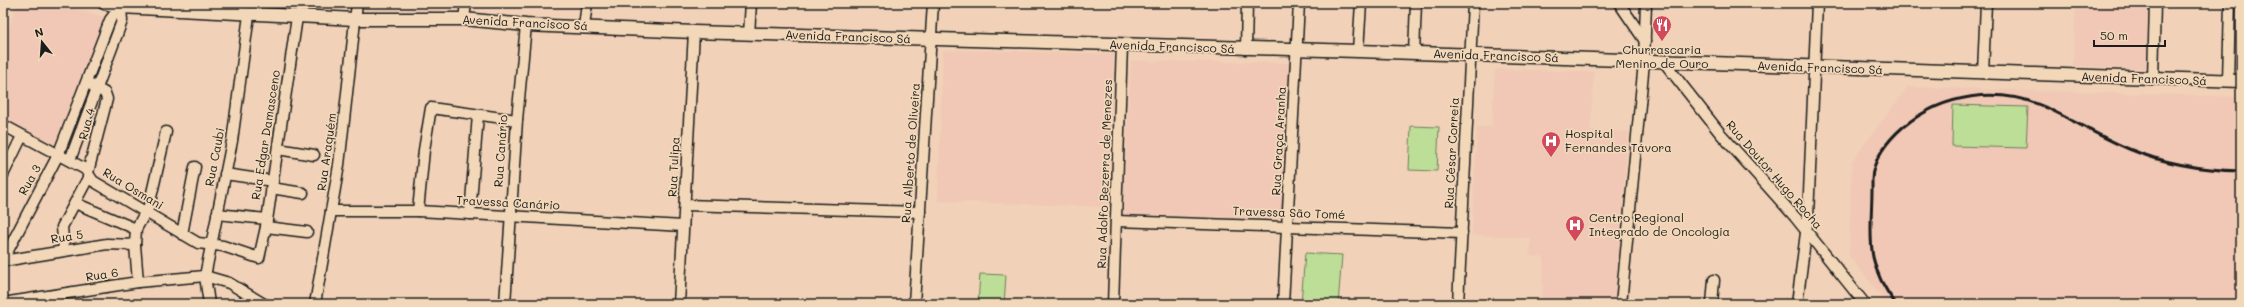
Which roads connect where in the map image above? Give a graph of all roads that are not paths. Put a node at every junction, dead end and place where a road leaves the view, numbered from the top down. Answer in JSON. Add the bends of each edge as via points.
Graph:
{"nodes":[{"id":1,"x":104,"y":3,"type":"edge"},
{"id":2,"x":357,"y":3,"type":"edge"},
{"id":3,"x":466,"y":3,"type":"edge"},
{"id":4,"x":587,"y":3,"type":"edge"},
{"id":5,"x":751,"y":3,"type":"edge"},
{"id":6,"x":933,"y":3,"type":"edge"},
{"id":7,"x":1247,"y":3,"type":"edge"},
{"id":8,"x":1299,"y":3,"type":"edge"},
{"id":9,"x":1361,"y":3,"type":"edge"},
{"id":10,"x":1416,"y":3,"type":"edge"},
{"id":11,"x":1473,"y":3,"type":"edge"},
{"id":12,"x":1619,"y":3,"type":"edge"},
{"id":13,"x":1646,"y":3,"type":"edge"},
{"id":14,"x":1817,"y":3,"type":"edge"},
{"id":15,"x":1986,"y":3,"type":"edge"},
{"id":16,"x":2155,"y":3,"type":"edge"},
{"id":17,"x":2230,"y":3,"type":"edge"},
{"id":18,"x":122,"y":5,"type":"edge"},
{"id":19,"x":248,"y":15,"type":"junction"},
{"id":20,"x":297,"y":17,"type":"junction"},
{"id":21,"x":355,"y":19,"type":"junction"},
{"id":22,"x":464,"y":19,"type":"junction"},
{"id":23,"x":526,"y":25,"type":"junction"},
{"id":24,"x":584,"y":27,"type":"junction"},
{"id":25,"x":694,"y":32,"type":"junction"},
{"id":26,"x":749,"y":34,"type":"junction"},
{"id":27,"x":931,"y":40,"type":"junction"},
{"id":28,"x":1645,"y":41,"type":"junction"},
{"id":29,"x":1122,"y":46,"type":"junction"},
{"id":30,"x":1246,"y":49,"type":"junction"},
{"id":31,"x":1297,"y":50,"type":"junction"},
{"id":32,"x":1358,"y":51,"type":"junction"},
{"id":33,"x":1414,"y":53,"type":"junction"},
{"id":34,"x":1470,"y":56,"type":"junction"},
{"id":35,"x":1644,"y":62,"type":"junction"},
{"id":36,"x":1664,"y":62,"type":"junction"},
{"id":37,"x":1815,"y":68,"type":"junction"},
{"id":38,"x":1983,"y":74,"type":"junction"},
{"id":39,"x":2153,"y":79,"type":"junction"},
{"id":40,"x":2228,"y":81,"type":"junction"},
{"id":41,"x":2241,"y":81,"type":"edge"},
{"id":42,"x":86,"y":83,"type":"junction"},
{"id":43,"x":97,"y":87,"type":"junction"},
{"id":44,"x":478,"y":115,"type":"junction"},
{"id":45,"x":517,"y":120,"type":"junction"},
{"id":46,"x":3,"y":125,"type":"edge"},
{"id":47,"x":166,"y":132,"type":"dead end"},
{"id":48,"x":22,"y":136,"type":"junction"},
{"id":49,"x":278,"y":149,"type":"junction"},
{"id":50,"x":58,"y":155,"type":"junction"},
{"id":51,"x":314,"y":155,"type":"dead end"},
{"id":52,"x":70,"y":160,"type":"junction"},
{"id":53,"x":195,"y":167,"type":"dead end"},
{"id":54,"x":89,"y":174,"type":"junction"},
{"id":55,"x":225,"y":174,"type":"junction"},
{"id":56,"x":3,"y":175,"type":"edge"},
{"id":57,"x":272,"y":185,"type":"junction"},
{"id":58,"x":303,"y":193,"type":"dead end"},
{"id":59,"x":75,"y":203,"type":"junction"},
{"id":60,"x":685,"y":205,"type":"junction"},
{"id":61,"x":331,"y":211,"type":"junction"},
{"id":62,"x":418,"y":211,"type":"junction"},
{"id":63,"x":146,"y":212,"type":"junction"},
{"id":64,"x":920,"y":212,"type":"junction"},
{"id":65,"x":217,"y":214,"type":"junction"},
{"id":66,"x":470,"y":214,"type":"junction"},
{"id":67,"x":509,"y":216,"type":"junction"},
{"id":68,"x":1116,"y":221,"type":"junction"},
{"id":69,"x":266,"y":223,"type":"junction"},
{"id":70,"x":683,"y":226,"type":"junction"},
{"id":71,"x":1288,"y":226,"type":"junction"},
{"id":72,"x":136,"y":229,"type":"junction"},
{"id":73,"x":1806,"y":231,"type":"junction"},
{"id":74,"x":307,"y":232,"type":"dead end"},
{"id":75,"x":1462,"y":233,"type":"junction"},
{"id":76,"x":182,"y":234,"type":"junction"},
{"id":77,"x":212,"y":244,"type":"junction"},
{"id":78,"x":135,"y":246,"type":"junction"},
{"id":79,"x":64,"y":251,"type":"junction"},
{"id":80,"x":259,"y":258,"type":"joint"},
{"id":81,"x":3,"y":260,"type":"edge"},
{"id":82,"x":205,"y":276,"type":"junction"},
{"id":83,"x":1714,"y":280,"type":"dead end"},
{"id":84,"x":138,"y":282,"type":"junction"},
{"id":85,"x":3,"y":303,"type":"edge"},
{"id":86,"x":209,"y":304,"type":"edge"},
{"id":87,"x":264,"y":304,"type":"edge"},
{"id":88,"x":315,"y":304,"type":"edge"},
{"id":89,"x":505,"y":304,"type":"edge"},
{"id":90,"x":679,"y":304,"type":"edge"},
{"id":91,"x":914,"y":304,"type":"edge"},
{"id":92,"x":1113,"y":304,"type":"edge"},
{"id":93,"x":1283,"y":304,"type":"edge"},
{"id":94,"x":1458,"y":304,"type":"edge"},
{"id":95,"x":1621,"y":304,"type":"edge"},
{"id":96,"x":1712,"y":304,"type":"edge"},
{"id":97,"x":1797,"y":304,"type":"edge"},
{"id":98,"x":1865,"y":304,"type":"edge"}],
"edges":[{"from":1,"to":18,"type":"main road","name":"Avenida Francisco Sá"},
{"from":2,"to":21,"type":"street","name":"Rua Araquém"},
{"from":3,"to":22,"type":"street"},
{"from":4,"to":24,"type":"street"},
{"from":5,"to":26,"type":"street"},
{"from":6,"to":27,"type":"street","name":"Rua Alberto de Oliveira"},
{"from":7,"to":30,"type":"street"},
{"from":8,"to":31,"type":"street","name":"Rua Graça Aranha"},
{"from":9,"to":32,"type":"street"},
{"from":10,"to":33,"type":"street"},
{"from":11,"to":34,"type":"street","name":"Rua César Correia"},
{"from":12,"to":28,"type":"street"},
{"from":13,"to":28,"type":"street"},
{"from":14,"to":37,"type":"street"},
{"from":15,"to":38,"type":"street"},
{"from":16,"to":39,"type":"street"},
{"from":17,"to":40,"type":"street"},
{"from":18,"to":19,"type":"main road","name":"Avenida Francisco Sá"},
{"from":18,"to":42,"type":"street","name":"Rua 3","via":[[110,20]]},
{"from":18,"to":43,"type":"street","via":[[122,21]]},
{"from":19,"to":20,"type":"main road","name":"Avenida Francisco Sá"},
{"from":19,"to":55,"type":"street","name":"Rua Caubi"},
{"from":20,"to":21,"type":"main road","name":"Avenida Francisco Sá"},
{"from":20,"to":49,"type":"street","name":"Rua Edgar Damasceno"},
{"from":21,"to":22,"type":"main road","name":"Avenida Francisco Sá"},
{"from":21,"to":61,"type":"street","name":"Rua Araquém","via":[[349,88]]},
{"from":22,"to":23,"type":"main road","name":"Avenida Francisco Sá"},
{"from":23,"to":24,"type":"main road","name":"Avenida Francisco Sá"},
{"from":23,"to":45,"type":"street","name":"Rua Canário"},
{"from":24,"to":25,"type":"main road","name":"Avenida Francisco Sá"},
{"from":25,"to":26,"type":"main road","name":"Avenida Francisco Sá"},
{"from":25,"to":60,"type":"street","name":"Rua Tulipa"},
{"from":26,"to":27,"type":"main road","name":"Avenida Francisco Sá"},
{"from":27,"to":29,"type":"main road","name":"Avenida Francisco Sá"},
{"from":27,"to":64,"type":"street","name":"Rua Alberto de Oliveira"},
{"from":28,"to":35,"type":"street"},
{"from":29,"to":30,"type":"main road","name":"Avenida Francisco Sá"},
{"from":29,"to":68,"type":"street","name":"Rua Adolfo Bezerra de Menezes"},
{"from":30,"to":31,"type":"main road","name":"Avenida Francisco Sá"},
{"from":31,"to":32,"type":"main road","name":"Avenida Francisco Sá"},
{"from":31,"to":71,"type":"street","name":"Rua Graça Aranha"},
{"from":32,"to":33,"type":"main road","name":"Avenida Francisco Sá"},
{"from":33,"to":34,"type":"main road","name":"Avenida Francisco Sá"},
{"from":34,"to":35,"type":"main road","name":"Avenida Francisco Sá"},
{"from":34,"to":75,"type":"street","name":"Rua César Correia"},
{"from":35,"to":36,"type":"main road","name":"Avenida Francisco Sá"},
{"from":35,"to":95,"type":"street"},
{"from":36,"to":37,"type":"main road","name":"Avenida Francisco Sá"},
{"from":36,"to":73,"type":"street","name":"Rua Doutor Hugo Rocha","via":[[1720,133]]},
{"from":37,"to":38,"type":"main road","name":"Avenida Francisco Sá"},
{"from":37,"to":73,"type":"street"},
{"from":38,"to":39,"type":"main road","name":"Avenida Francisco Sá"},
{"from":39,"to":40,"type":"main road","name":"Avenida Francisco Sá"},
{"from":40,"to":41,"type":"main road","name":"Avenida Francisco Sá"},
{"from":42,"to":43,"type":"street"},
{"from":42,"to":50,"type":"street","name":"Rua 3"},
{"from":43,"to":52,"type":"street"},
{"from":43,"to":54,"type":"street","name":"Rua 4","via":[[105,93],[107,99]]},
{"from":44,"to":45,"type":"street"},
{"from":44,"to":62,"type":"street","via":[[431,108]]},
{"from":44,"to":66,"type":"street"},
{"from":45,"to":67,"type":"street","name":"Rua Canário"},
{"from":46,"to":48,"type":"street","name":"Rua Osmani"},
{"from":47,"to":63,"type":"street"},
{"from":48,"to":50,"type":"street","name":"Rua Osmani"},
{"from":48,"to":56,"type":"street"},
{"from":49,"to":51,"type":"street"},
{"from":49,"to":57,"type":"street","name":"Rua Edgar Damasceno"},
{"from":50,"to":52,"type":"street","name":"Rua Osmani"},
{"from":50,"to":81,"type":"street","name":"Rua 3"},
{"from":52,"to":54,"type":"street","name":"Rua Osmani"},
{"from":53,"to":76,"type":"street"},
{"from":54,"to":59,"type":"street","name":"Rua 4"},
{"from":54,"to":63,"type":"street","name":"Rua Osmani","via":[[93,181]]},
{"from":55,"to":57,"type":"street"},
{"from":55,"to":65,"type":"street","name":"Rua Caubi"},
{"from":57,"to":58,"type":"street"},
{"from":57,"to":69,"type":"street","name":"Rua Edgar Damasceno"},
{"from":59,"to":72,"type":"street"},
{"from":59,"to":79,"type":"street","name":"Rua 4","via":[[61,232]]},
{"from":60,"to":64,"type":"street"},
{"from":60,"to":70,"type":"street","name":"Rua Tulipa"},
{"from":61,"to":62,"type":"street","name":"Travessa Canário"},
{"from":61,"to":88,"type":"street","name":"Rua Araquém"},
{"from":62,"to":66,"type":"street","name":"Travessa Canário"},
{"from":63,"to":72,"type":"street"},
{"from":63,"to":76,"type":"street","name":"Rua Osmani"},
{"from":64,"to":91,"type":"street","name":"Rua Alberto de Oliveira"},
{"from":65,"to":69,"type":"street"},
{"from":65,"to":77,"type":"street","name":"Rua Caubi"},
{"from":66,"to":67,"type":"street","name":"Travessa Canário"},
{"from":67,"to":70,"type":"street","name":"Travessa Canário"},
{"from":67,"to":89,"type":"street","name":"Rua Canário"},
{"from":68,"to":71,"type":"street","name":"Travessa São Tomé"},
{"from":68,"to":92,"type":"street","name":"Rua Adolfo Bezerra de Menezes"},
{"from":69,"to":74,"type":"street"},
{"from":69,"to":80,"type":"street","name":"Rua Edgar Damasceno"},
{"from":70,"to":90,"type":"street","name":"Rua Tulipa"},
{"from":71,"to":75,"type":"street","name":"Travessa São Tomé"},
{"from":71,"to":93,"type":"street","name":"Rua Graça Aranha"},
{"from":72,"to":78,"type":"street"},
{"from":73,"to":97,"type":"street"},
{"from":73,"to":98,"type":"street","name":"Rua Doutor Hugo Rocha"},
{"from":75,"to":94,"type":"street","name":"Rua César Correia"},
{"from":76,"to":77,"type":"street","name":"Rua Osmani","via":[[198,243],[208,246]]},
{"from":77,"to":80,"type":"street","name":"Rua Osmani"},
{"from":77,"to":82,"type":"street","name":"Rua Caubi"},
{"from":78,"to":79,"type":"street","name":"Rua 5","via":[[107,244]]},
{"from":78,"to":84,"type":"street"},
{"from":79,"to":81,"type":"street","name":"Rua 5"},
{"from":82,"to":84,"type":"street","name":"Rua 6"},
{"from":82,"to":86,"type":"street","name":"Rua Caubi"},
{"from":82,"to":87,"type":"street","via":[[229,283]]},
{"from":83,"to":96,"type":"street"},
{"from":84,"to":85,"type":"street","name":"Rua 6"}]}
